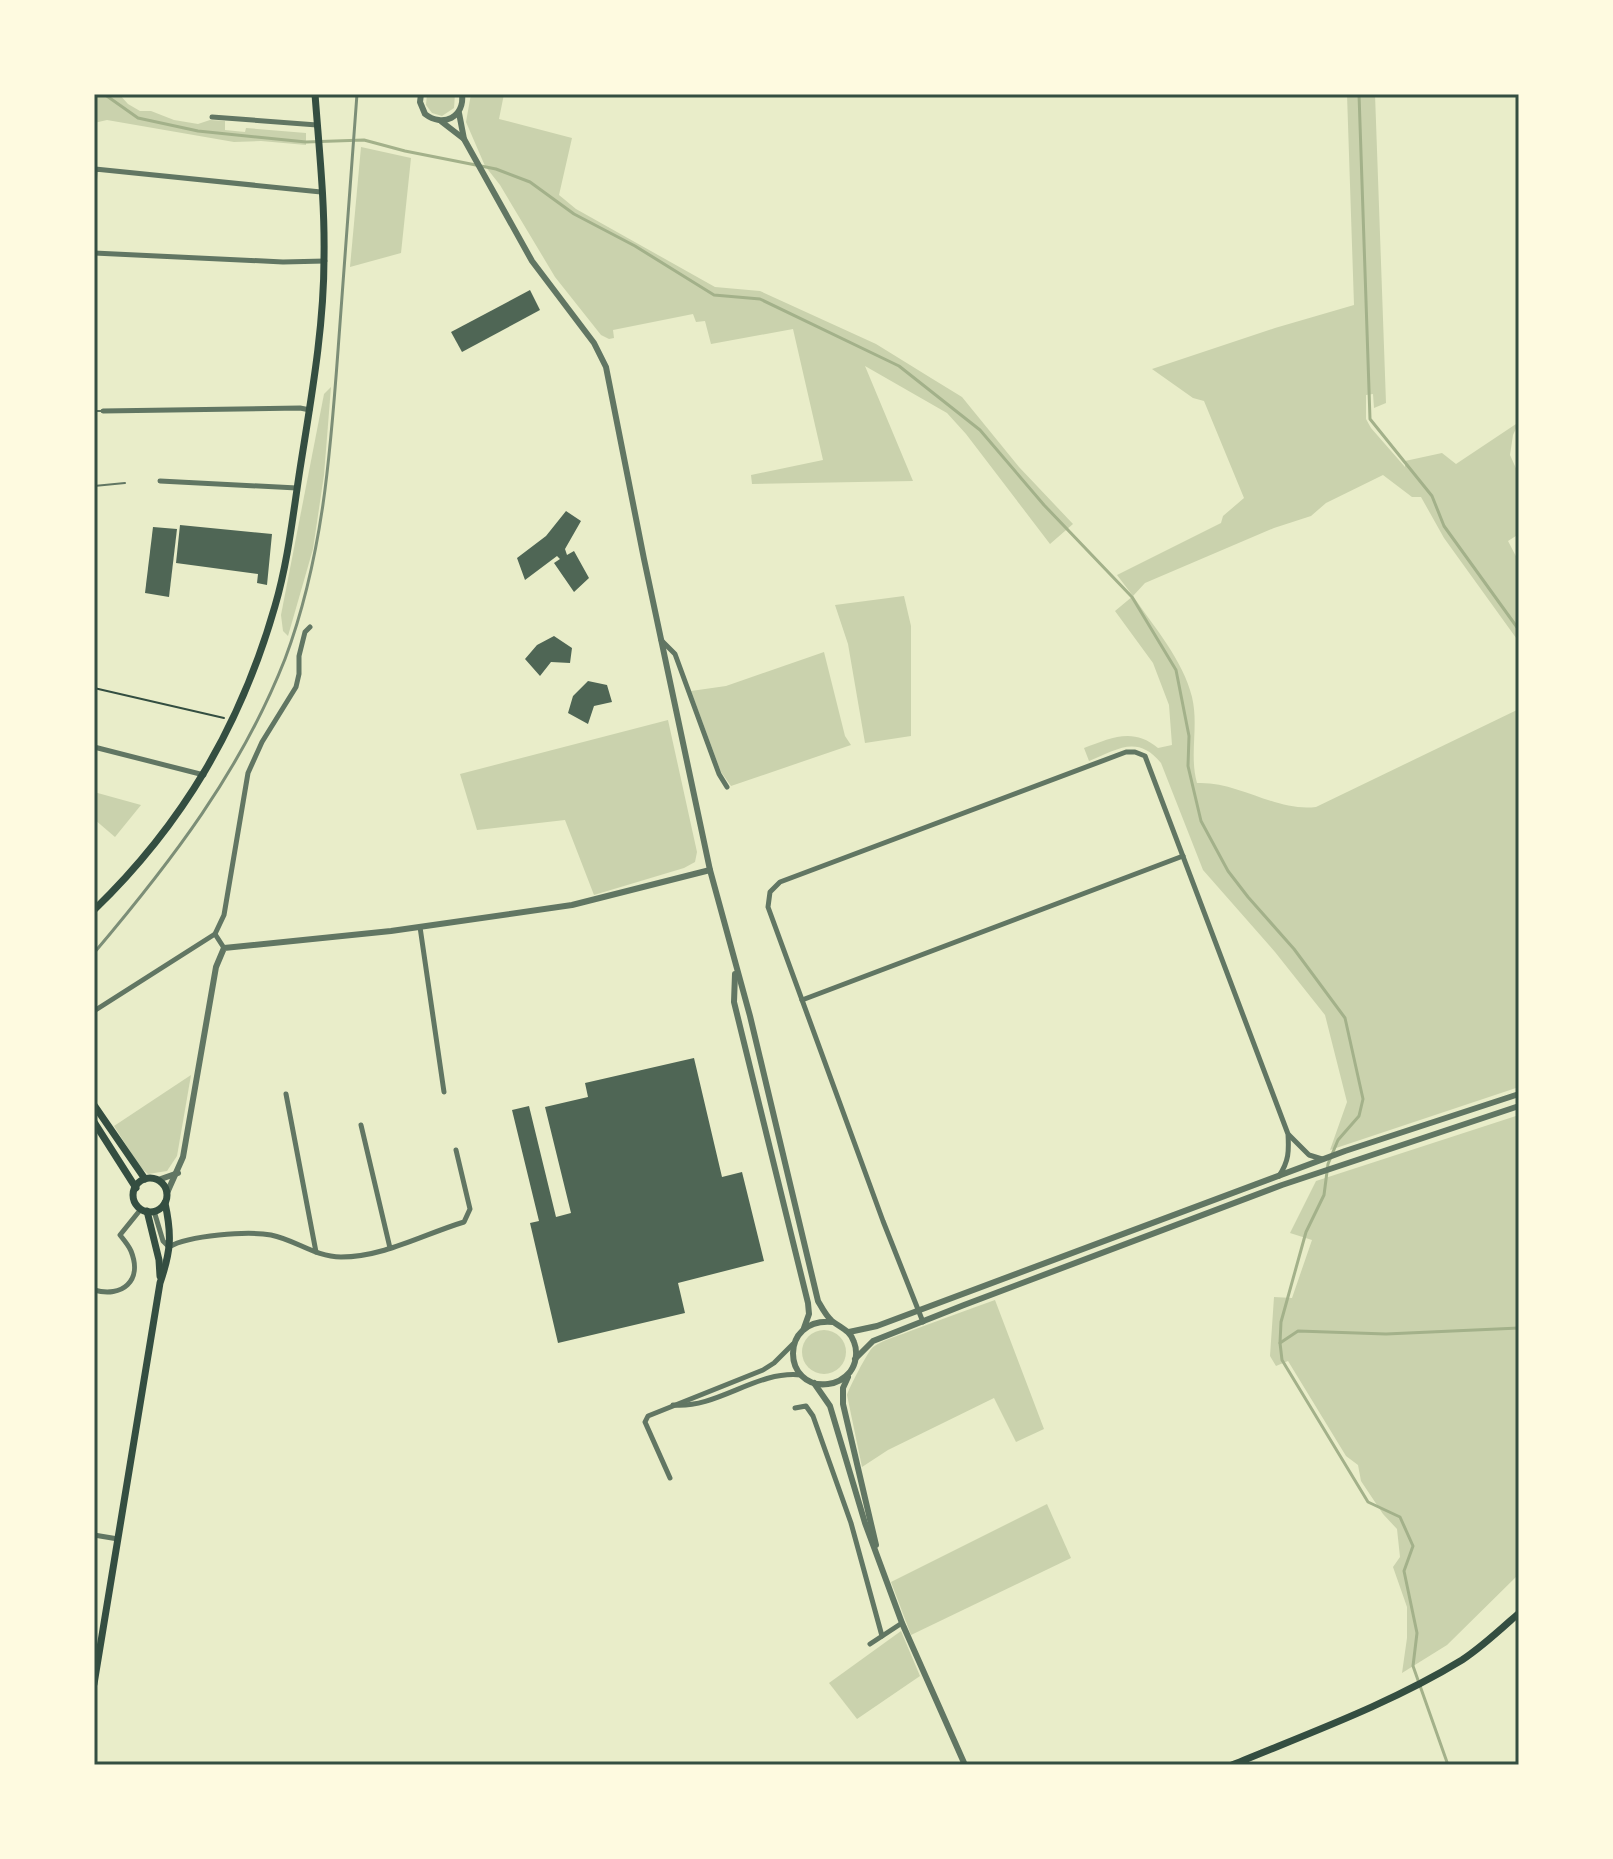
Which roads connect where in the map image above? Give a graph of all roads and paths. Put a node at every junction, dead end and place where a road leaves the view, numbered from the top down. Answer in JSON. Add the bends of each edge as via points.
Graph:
{"nodes":[{"id":1,"x":315,"y":94,"type":"edge"},
{"id":2,"x":412,"y":94,"type":"edge"},
{"id":3,"x":462,"y":94,"type":"edge"},
{"id":4,"x":420,"y":98,"type":"edge"},
{"id":5,"x":459,"y":113,"type":"junction"},
{"id":6,"x":212,"y":117,"type":"dead end"},
{"id":7,"x":442,"y":122,"type":"junction"},
{"id":8,"x":317,"y":127,"type":"junction"},
{"id":9,"x":464,"y":139,"type":"junction"},
{"id":10,"x":94,"y":190,"type":"edge"},
{"id":11,"x":321,"y":192,"type":"junction"},
{"id":12,"x":94,"y":253,"type":"edge"},
{"id":13,"x":325,"y":261,"type":"junction"},
{"id":14,"x":310,"y":410,"type":"junction"},
{"id":15,"x":94,"y":411,"type":"edge"},
{"id":16,"x":103,"y":411,"type":"joint"},
{"id":17,"x":160,"y":481,"type":"dead end"},
{"id":18,"x":125,"y":483,"type":"dead end"},
{"id":19,"x":94,"y":486,"type":"edge"},
{"id":20,"x":297,"y":488,"type":"junction"},
{"id":21,"x":310,"y":627,"type":"dead end"},
{"id":22,"x":660,"y":640,"type":"junction"},
{"id":23,"x":94,"y":688,"type":"edge"},
{"id":24,"x":232,"y":722,"type":"junction"},
{"id":25,"x":94,"y":747,"type":"edge"},
{"id":26,"x":205,"y":775,"type":"junction"},
{"id":27,"x":727,"y":787,"type":"dead end"},
{"id":28,"x":1183,"y":856,"type":"junction"},
{"id":29,"x":710,"y":870,"type":"junction"},
{"id":30,"x":94,"y":910,"type":"edge"},
{"id":31,"x":420,"y":927,"type":"junction"},
{"id":32,"x":215,"y":934,"type":"junction"},
{"id":33,"x":224,"y":948,"type":"junction"},
{"id":34,"x":736,"y":966,"type":"junction"},
{"id":35,"x":802,"y":1000,"type":"junction"},
{"id":36,"x":94,"y":1011,"type":"edge"},
{"id":37,"x":444,"y":1092,"type":"dead end"},
{"id":38,"x":286,"y":1094,"type":"dead end"},
{"id":39,"x":1519,"y":1094,"type":"edge"},
{"id":40,"x":94,"y":1105,"type":"edge"},
{"id":41,"x":1519,"y":1106,"type":"edge"},
{"id":42,"x":94,"y":1122,"type":"edge"},
{"id":43,"x":361,"y":1125,"type":"dead end"},
{"id":44,"x":97,"y":1131,"type":"edge"},
{"id":45,"x":1288,"y":1134,"type":"junction"},
{"id":46,"x":456,"y":1150,"type":"dead end"},
{"id":47,"x":1323,"y":1160,"type":"junction"},
{"id":48,"x":178,"y":1173,"type":"junction"},
{"id":49,"x":1279,"y":1176,"type":"junction"},
{"id":50,"x":145,"y":1179,"type":"junction"},
{"id":51,"x":158,"y":1180,"type":"junction"},
{"id":52,"x":136,"y":1188,"type":"junction"},
{"id":53,"x":167,"y":1193,"type":"junction"},
{"id":54,"x":165,"y":1203,"type":"junction"},
{"id":55,"x":147,"y":1210,"type":"junction"},
{"id":56,"x":169,"y":1247,"type":"junction"},
{"id":57,"x":390,"y":1248,"type":"junction"},
{"id":58,"x":317,"y":1253,"type":"junction"},
{"id":59,"x":160,"y":1283,"type":"junction"},
{"id":60,"x":94,"y":1290,"type":"edge"},
{"id":61,"x":918,"y":1310,"type":"junction"},
{"id":62,"x":833,"y":1322,"type":"junction"},
{"id":63,"x":923,"y":1322,"type":"junction"},
{"id":64,"x":804,"y":1328,"type":"junction"},
{"id":65,"x":849,"y":1332,"type":"junction"},
{"id":66,"x":793,"y":1344,"type":"junction"},
{"id":67,"x":855,"y":1359,"type":"junction"},
{"id":68,"x":850,"y":1372,"type":"junction"},
{"id":69,"x":801,"y":1375,"type":"junction"},
{"id":70,"x":814,"y":1383,"type":"junction"},
{"id":71,"x":672,"y":1405,"type":"junction"},
{"id":72,"x":795,"y":1408,"type":"dead end"},
{"id":73,"x":670,"y":1478,"type":"dead end"},
{"id":74,"x":94,"y":1535,"type":"edge"},
{"id":75,"x":118,"y":1539,"type":"junction"},
{"id":76,"x":878,"y":1557,"type":"junction"},
{"id":77,"x":1519,"y":1613,"type":"edge"},
{"id":78,"x":902,"y":1623,"type":"junction"},
{"id":79,"x":882,"y":1636,"type":"junction"},
{"id":80,"x":870,"y":1644,"type":"dead end"},
{"id":81,"x":94,"y":1684,"type":"edge"},
{"id":82,"x":965,"y":1765,"type":"edge"},
{"id":83,"x":1232,"y":1765,"type":"edge"}],
"edges":[{"from":1,"to":8,"type":"main road"},
{"from":2,"to":4,"type":"street"},
{"from":3,"to":5,"type":"street"},
{"from":4,"to":7,"type":"street","via":[[425,114]]},
{"from":5,"to":7,"type":"street"},
{"from":5,"to":9,"type":"street"},
{"from":6,"to":8,"type":"street"},
{"from":7,"to":9,"type":"street"},
{"from":8,"to":11,"type":"main road"},
{"from":9,"to":22,"type":"street","via":[[532,261],[588,334],[606,367]]},
{"from":10,"to":11,"type":"street","via":[[95,169]]},
{"from":11,"to":13,"type":"main road"},
{"from":12,"to":13,"type":"street"},
{"from":13,"to":14,"type":"main road"},
{"from":14,"to":16,"type":"street"},
{"from":14,"to":20,"type":"main road"},
{"from":15,"to":16,"type":"lane"},
{"from":17,"to":20,"type":"street"},
{"from":18,"to":19,"type":"lane"},
{"from":20,"to":24,"type":"main road","via":[[275,605]]},
{"from":21,"to":32,"type":"street","via":[[301,644],[296,687],[248,773],[224,915]]},
{"from":22,"to":27,"type":"street","via":[[675,654]]},
{"from":22,"to":29,"type":"street"},
{"from":23,"to":24,"type":"path"},
{"from":24,"to":26,"type":"main road"},
{"from":25,"to":26,"type":"street"},
{"from":26,"to":30,"type":"main road","via":[[181,812]]},
{"from":28,"to":35,"type":"street"},
{"from":28,"to":35,"type":"street","via":[[1145,756],[1126,752],[780,882],[770,892],[768,907]]},
{"from":28,"to":45,"type":"street"},
{"from":29,"to":31,"type":"street","via":[[572,905]]},
{"from":29,"to":34,"type":"street"},
{"from":31,"to":33,"type":"street"},
{"from":31,"to":37,"type":"street"},
{"from":32,"to":33,"type":"street"},
{"from":32,"to":36,"type":"street"},
{"from":33,"to":48,"type":"street","via":[[216,967]]},
{"from":34,"to":62,"type":"street","via":[[818,1301]]},
{"from":34,"to":64,"type":"street","via":[[734,1002],[808,1303]]},
{"from":35,"to":61,"type":"street"},
{"from":38,"to":58,"type":"street"},
{"from":39,"to":47,"type":"street"},
{"from":40,"to":50,"type":"main road"},
{"from":41,"to":63,"type":"street","via":[[1341,1165]]},
{"from":42,"to":44,"type":"main road"},
{"from":43,"to":57,"type":"street"},
{"from":44,"to":52,"type":"main road"},
{"from":45,"to":47,"type":"street","via":[[1309,1155]]},
{"from":45,"to":49,"type":"street","via":[[1287,1163]]},
{"from":46,"to":57,"type":"street","via":[[470,1209],[464,1222]]},
{"from":47,"to":49,"type":"street"},
{"from":48,"to":51,"type":"street"},
{"from":48,"to":53,"type":"street"},
{"from":49,"to":61,"type":"street"},
{"from":50,"to":51,"type":"main road"},
{"from":50,"to":52,"type":"main road"},
{"from":51,"to":53,"type":"main road"},
{"from":52,"to":55,"type":"main road","via":[[135,1201]]},
{"from":53,"to":54,"type":"main road"},
{"from":54,"to":55,"type":"main road"},
{"from":54,"to":56,"type":"main road"},
{"from":55,"to":56,"type":"street"},
{"from":55,"to":59,"type":"main road"},
{"from":55,"to":60,"type":"street","via":[[120,1235],[132,1252],[134,1275],[128,1286],[118,1292]]},
{"from":56,"to":58,"type":"street","via":[[180,1240],[251,1234]]},
{"from":56,"to":59,"type":"main road"},
{"from":57,"to":58,"type":"street","via":[[341,1257]]},
{"from":59,"to":75,"type":"main road"},
{"from":61,"to":63,"type":"street"},
{"from":61,"to":65,"type":"street"},
{"from":62,"to":64,"type":"street"},
{"from":62,"to":65,"type":"street"},
{"from":63,"to":67,"type":"street","via":[[873,1341]]},
{"from":64,"to":66,"type":"street"},
{"from":65,"to":67,"type":"street"},
{"from":66,"to":69,"type":"street","via":[[793,1361]]},
{"from":66,"to":71,"type":"street","via":[[764,1369]]},
{"from":67,"to":68,"type":"street"},
{"from":68,"to":70,"type":"street","via":[[834,1383]]},
{"from":68,"to":76,"type":"street","via":[[843,1404]]},
{"from":69,"to":70,"type":"street"},
{"from":69,"to":71,"type":"street","via":[[774,1375],[691,1407]]},
{"from":70,"to":76,"type":"street","via":[[830,1406]]},
{"from":71,"to":73,"type":"street","via":[[645,1422]]},
{"from":72,"to":79,"type":"street","via":[[806,1406],[813,1416],[851,1523]]},
{"from":74,"to":75,"type":"street"},
{"from":75,"to":81,"type":"main road"},
{"from":76,"to":78,"type":"street"},
{"from":77,"to":83,"type":"main road","via":[[1438,1673]]},
{"from":78,"to":79,"type":"street"},
{"from":78,"to":82,"type":"street"},
{"from":79,"to":80,"type":"street"}]}
